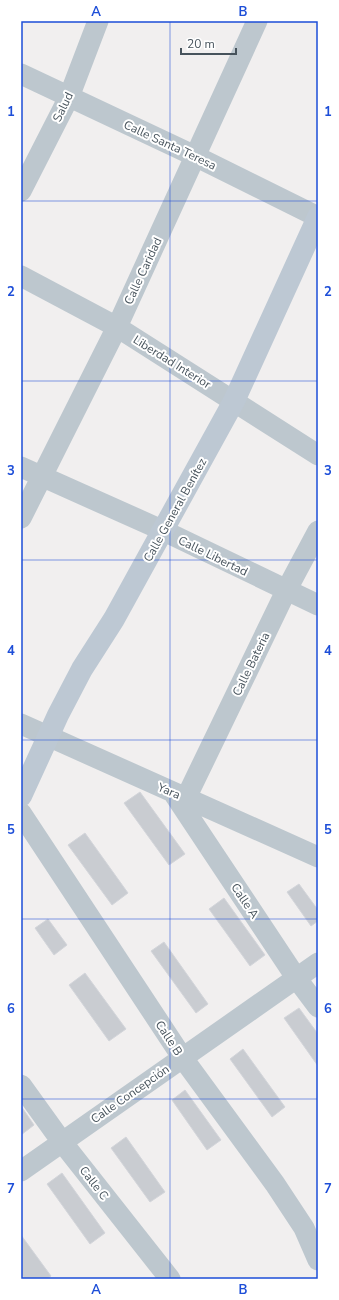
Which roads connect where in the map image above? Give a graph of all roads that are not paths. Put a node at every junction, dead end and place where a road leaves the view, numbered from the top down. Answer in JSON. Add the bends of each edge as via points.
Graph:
{"nodes":[{"id":1,"x":98,"y":21,"type":"edge"},
{"id":2,"x":258,"y":21,"type":"edge"},
{"id":3,"x":21,"y":74,"type":"edge"},
{"id":4,"x":69,"y":97,"type":"junction"},
{"id":5,"x":195,"y":156,"type":"junction"},
{"id":6,"x":21,"y":191,"type":"edge"},
{"id":7,"x":318,"y":217,"type":"edge"},
{"id":8,"x":21,"y":276,"type":"edge"},
{"id":9,"x":117,"y":327,"type":"junction"},
{"id":10,"x":234,"y":401,"type":"junction"},
{"id":11,"x":318,"y":455,"type":"edge"},
{"id":12,"x":21,"y":467,"type":"edge"},
{"id":13,"x":41,"y":478,"type":"junction"},
{"id":14,"x":21,"y":518,"type":"edge"},
{"id":15,"x":164,"y":531,"type":"junction"},
{"id":16,"x":318,"y":531,"type":"edge"},
{"id":17,"x":286,"y":591,"type":"junction"},
{"id":18,"x":318,"y":605,"type":"edge"},
{"id":19,"x":21,"y":724,"type":"edge"},
{"id":20,"x":48,"y":735,"type":"junction"},
{"id":21,"x":21,"y":796,"type":"edge"},
{"id":22,"x":180,"y":796,"type":"junction"},
{"id":23,"x":21,"y":813,"type":"edge"},
{"id":24,"x":318,"y":857,"type":"edge"},
{"id":25,"x":318,"y":963,"type":"edge"},
{"id":26,"x":297,"y":979,"type":"junction"},
{"id":27,"x":318,"y":1006,"type":"edge"},
{"id":28,"x":182,"y":1057,"type":"junction"},
{"id":29,"x":21,"y":1085,"type":"edge"},
{"id":30,"x":62,"y":1142,"type":"junction"},
{"id":31,"x":21,"y":1171,"type":"edge"},
{"id":32,"x":311,"y":1224,"type":"edge"},
{"id":33,"x":318,"y":1260,"type":"edge"},
{"id":34,"x":170,"y":1279,"type":"edge"}],
"edges":[{"from":1,"to":4,"type":"street","name":"Salud"},
{"from":2,"to":5,"type":"street","name":"Calle Caridad"},
{"from":3,"to":4,"type":"street","name":"Calle Santa Teresa"},
{"from":4,"to":5,"type":"street","name":"Calle Santa Teresa"},
{"from":4,"to":6,"type":"street","name":"Salud"},
{"from":5,"to":7,"type":"street","name":"Calle Santa Teresa"},
{"from":5,"to":9,"type":"street","name":"Calle Caridad"},
{"from":7,"to":10,"type":"street","name":"Calle General Benítez"},
{"from":8,"to":9,"type":"street","name":"Liberdad Interior"},
{"from":9,"to":10,"type":"street","name":"Liberdad Interior"},
{"from":9,"to":13,"type":"street","name":"Calle Caridad"},
{"from":10,"to":11,"type":"street","name":"Liberdad Interior"},
{"from":10,"to":15,"type":"street","name":"Calle General Benítez"},
{"from":12,"to":13,"type":"street","name":"Calle Libertad"},
{"from":13,"to":14,"type":"street","name":"Calle Caridad"},
{"from":13,"to":15,"type":"street","name":"Calle Libertad"},
{"from":15,"to":17,"type":"street","name":"Calle Libertad"},
{"from":15,"to":20,"type":"street","name":"Calle General Benítez","via":[[82,669]]},
{"from":16,"to":17,"type":"street","name":"Calle Bateria"},
{"from":17,"to":18,"type":"street","name":"Calle Libertad"},
{"from":17,"to":22,"type":"street","name":"Calle Bateria"},
{"from":19,"to":20,"type":"street","name":"Yara"},
{"from":20,"to":21,"type":"street","name":"Calle General Benítez"},
{"from":20,"to":22,"type":"street","name":"Yara"},
{"from":22,"to":24,"type":"street","name":"Yara"},
{"from":22,"to":26,"type":"street","name":"Calle A"},
{"from":23,"to":28,"type":"street","name":"Calle B"},
{"from":25,"to":26,"type":"street","name":"Calle Concepción"},
{"from":26,"to":27,"type":"street","name":"Calle A"},
{"from":26,"to":28,"type":"street","name":"Calle Concepción"},
{"from":28,"to":30,"type":"street","name":"Calle Concepción"},
{"from":28,"to":32,"type":"street","name":"Calle B","via":[[275,1184]]},
{"from":29,"to":30,"type":"street","name":"Calle C"},
{"from":30,"to":31,"type":"street","name":"Calle Concepción"},
{"from":30,"to":34,"type":"street","name":"Calle C"},
{"from":32,"to":33,"type":"street","name":"Calle B"}]}
